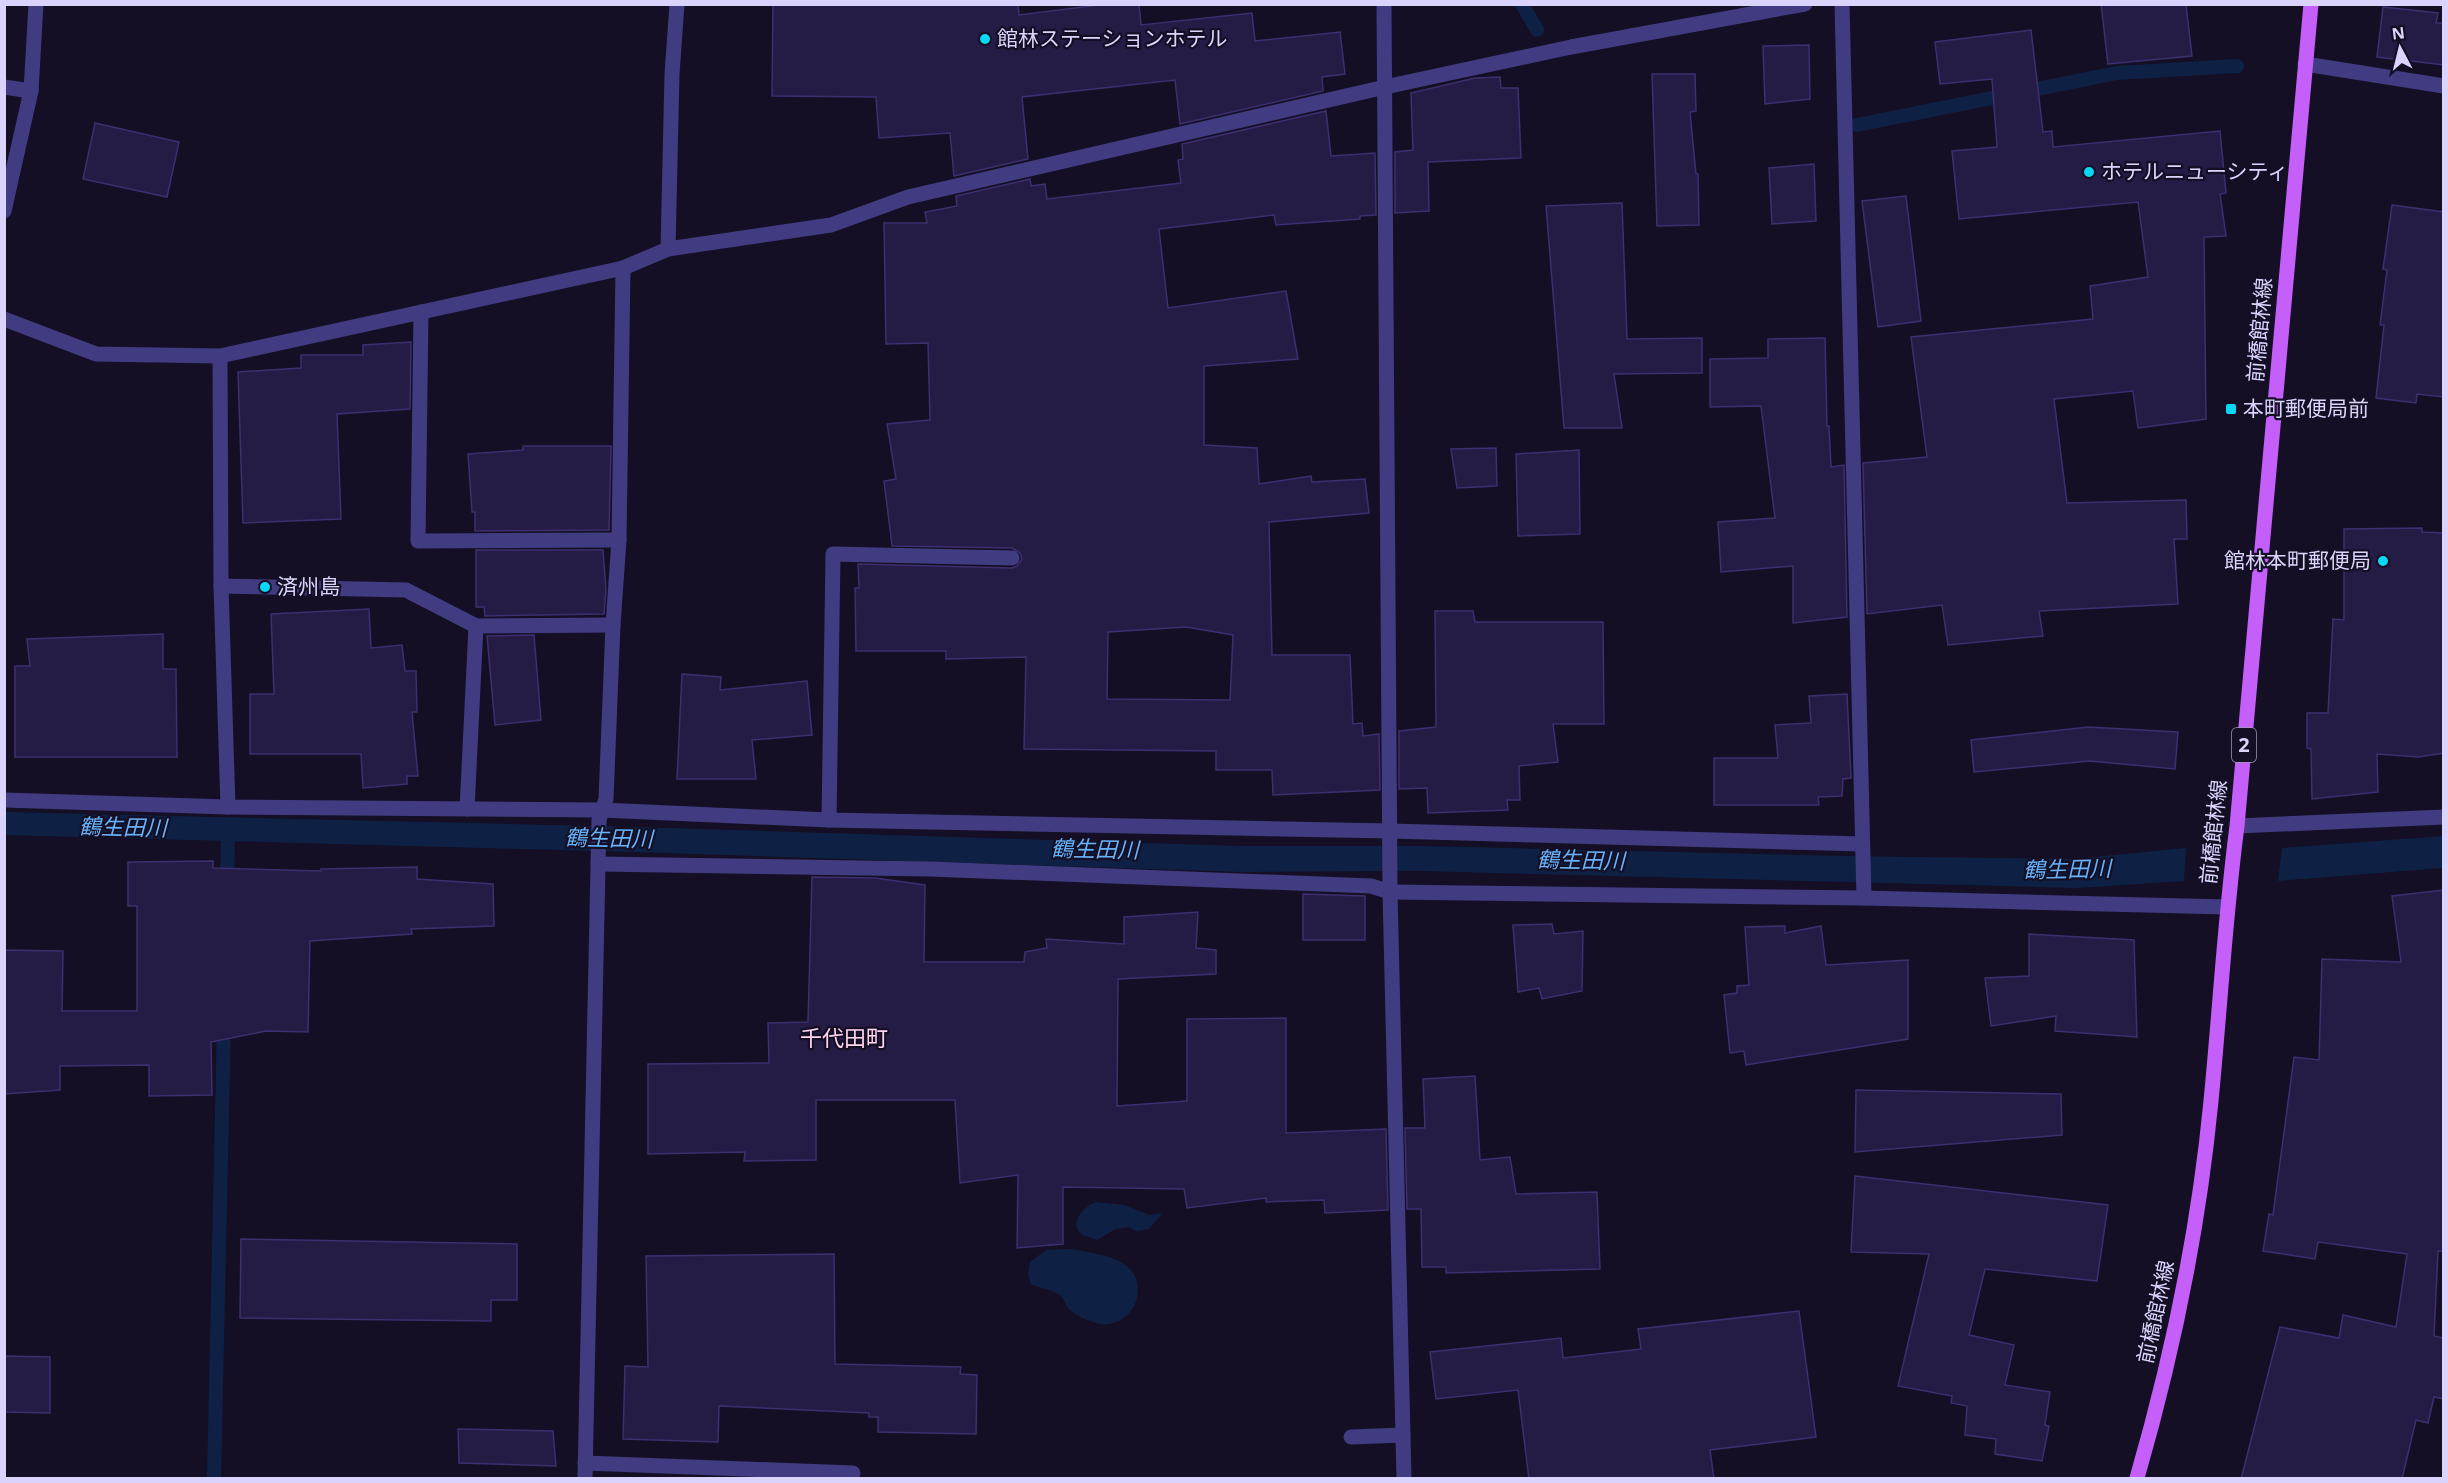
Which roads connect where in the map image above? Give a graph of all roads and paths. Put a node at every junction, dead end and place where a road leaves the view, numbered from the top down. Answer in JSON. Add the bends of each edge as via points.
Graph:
{"nodes":[{"id":1,"x":36,"y":4,"type":"edge"},
{"id":2,"x":677,"y":4,"type":"edge"},
{"id":3,"x":1384,"y":4,"type":"edge"},
{"id":4,"x":1805,"y":4,"type":"edge"},
{"id":5,"x":1842,"y":4,"type":"edge"},
{"id":6,"x":2311,"y":4,"type":"edge"},
{"id":7,"x":2306,"y":64,"type":"junction"},
{"id":8,"x":2444,"y":86,"type":"edge"},
{"id":9,"x":4,"y":87,"type":"edge"},
{"id":10,"x":1385,"y":87,"type":"junction"},
{"id":11,"x":31,"y":91,"type":"junction"},
{"id":12,"x":4,"y":211,"type":"edge"},
{"id":13,"x":668,"y":249,"type":"junction"},
{"id":14,"x":623,"y":268,"type":"junction"},
{"id":15,"x":421,"y":312,"type":"junction"},
{"id":16,"x":4,"y":320,"type":"edge"},
{"id":17,"x":220,"y":356,"type":"junction"},
{"id":18,"x":619,"y":540,"type":"junction"},
{"id":19,"x":1012,"y":558,"type":"dead end"},
{"id":20,"x":221,"y":586,"type":"junction"},
{"id":21,"x":613,"y":625,"type":"junction"},
{"id":22,"x":476,"y":626,"type":"junction"},
{"id":23,"x":4,"y":800,"type":"edge"},
{"id":24,"x":228,"y":807,"type":"junction"},
{"id":25,"x":467,"y":809,"type":"junction"},
{"id":26,"x":601,"y":815,"type":"junction"},
{"id":27,"x":2444,"y":817,"type":"edge"},
{"id":28,"x":829,"y":820,"type":"junction"},
{"id":29,"x":2237,"y":826,"type":"junction"},
{"id":30,"x":1391,"y":836,"type":"junction"},
{"id":31,"x":1862,"y":848,"type":"junction"},
{"id":32,"x":598,"y":860,"type":"junction"},
{"id":33,"x":1390,"y":884,"type":"junction"},
{"id":34,"x":1864,"y":892,"type":"junction"},
{"id":35,"x":2227,"y":907,"type":"junction"},
{"id":36,"x":1403,"y":1435,"type":"junction"},
{"id":37,"x":1351,"y":1437,"type":"dead end"},
{"id":38,"x":585,"y":1471,"type":"edge"},
{"id":39,"x":853,"y":1473,"type":"dead end"},
{"id":40,"x":1404,"y":1479,"type":"edge"},
{"id":41,"x":2137,"y":1479,"type":"edge"}],
"edges":[{"from":1,"to":11,"type":"street"},
{"from":2,"to":13,"type":"street"},
{"from":3,"to":10,"type":"street"},
{"from":4,"to":10,"type":"street","via":[[1571,47]]},
{"from":5,"to":31,"type":"street"},
{"from":6,"to":7,"type":"main road","name":"前橋館林線","number":"2"},
{"from":7,"to":8,"type":"street"},
{"from":7,"to":29,"type":"main road","name":"前橋館林線","number":"2"},
{"from":9,"to":11,"type":"street"},
{"from":10,"to":13,"type":"street","via":[[908,197],[831,225]]},
{"from":10,"to":30,"type":"street"},
{"from":11,"to":12,"type":"street"},
{"from":13,"to":14,"type":"street"},
{"from":14,"to":15,"type":"street"},
{"from":14,"to":18,"type":"street"},
{"from":15,"to":17,"type":"street"},
{"from":15,"to":18,"type":"street","via":[[418,542]]},
{"from":16,"to":17,"type":"street","via":[[96,354]]},
{"from":17,"to":20,"type":"street"},
{"from":18,"to":21,"type":"street"},
{"from":19,"to":28,"type":"street","via":[[833,554]]},
{"from":20,"to":22,"type":"street","via":[[406,590]]},
{"from":20,"to":24,"type":"street"},
{"from":21,"to":22,"type":"street"},
{"from":21,"to":26,"type":"street","via":[[606,799]]},
{"from":22,"to":25,"type":"street"},
{"from":23,"to":24,"type":"street"},
{"from":24,"to":25,"type":"street"},
{"from":25,"to":26,"type":"street"},
{"from":26,"to":28,"type":"street"},
{"from":26,"to":32,"type":"street"},
{"from":27,"to":29,"type":"street"},
{"from":28,"to":30,"type":"street"},
{"from":29,"to":35,"type":"main road","name":"前橋館林線","number":"2"},
{"from":30,"to":31,"type":"street"},
{"from":30,"to":33,"type":"street"},
{"from":31,"to":34,"type":"street"},
{"from":32,"to":33,"type":"street"},
{"from":32,"to":38,"type":"street"},
{"from":33,"to":34,"type":"street"},
{"from":33,"to":36,"type":"street"},
{"from":34,"to":35,"type":"street"},
{"from":35,"to":41,"type":"main road","name":"前橋館林線","number":"2","via":[[2211,1103],[2189,1254],[2156,1413]]},
{"from":36,"to":37,"type":"street"},
{"from":36,"to":40,"type":"street"},
{"from":38,"to":39,"type":"street"}]}
